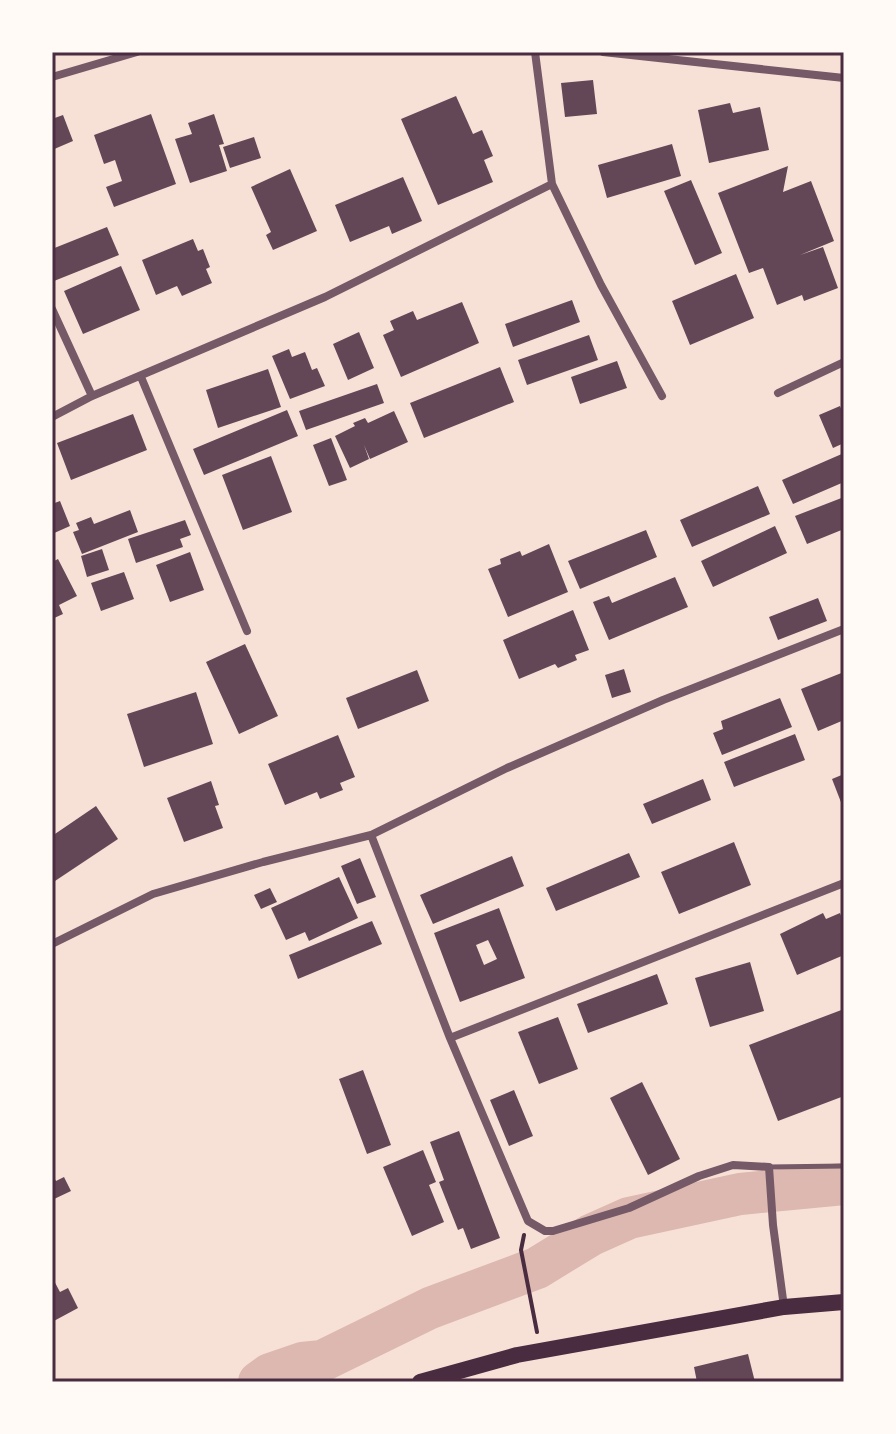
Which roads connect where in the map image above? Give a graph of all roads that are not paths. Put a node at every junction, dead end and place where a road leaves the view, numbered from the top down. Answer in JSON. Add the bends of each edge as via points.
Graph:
{"nodes":[{"id":1,"x":137,"y":52,"type":"edge"},
{"id":2,"x":535,"y":52,"type":"edge"},
{"id":3,"x":603,"y":52,"type":"edge"},
{"id":4,"x":52,"y":77,"type":"edge"},
{"id":5,"x":844,"y":78,"type":"edge"},
{"id":6,"x":552,"y":184,"type":"junction"},
{"id":7,"x":52,"y":309,"type":"edge"},
{"id":8,"x":844,"y":362,"type":"edge"},
{"id":9,"x":141,"y":377,"type":"junction"},
{"id":10,"x":778,"y":393,"type":"dead end"},
{"id":11,"x":92,"y":396,"type":"junction"},
{"id":12,"x":662,"y":396,"type":"dead end"},
{"id":13,"x":52,"y":417,"type":"edge"},
{"id":14,"x":844,"y":629,"type":"edge"},
{"id":15,"x":247,"y":631,"type":"dead end"},
{"id":16,"x":371,"y":835,"type":"junction"},
{"id":17,"x":844,"y":883,"type":"edge"},
{"id":18,"x":52,"y":944,"type":"edge"},
{"id":19,"x":450,"y":1038,"type":"junction"},
{"id":20,"x":844,"y":1166,"type":"edge"},
{"id":21,"x":769,"y":1172,"type":"junction"},
{"id":22,"x":844,"y":1302,"type":"edge"},
{"id":23,"x":784,"y":1307,"type":"junction"},
{"id":24,"x":420,"y":1382,"type":"edge"}],
"edges":[{"from":1,"to":4,"type":"street"},
{"from":2,"to":6,"type":"street"},
{"from":3,"to":5,"type":"street"},
{"from":6,"to":9,"type":"street","via":[[325,297]]},
{"from":6,"to":12,"type":"street"},
{"from":7,"to":11,"type":"street"},
{"from":8,"to":10,"type":"street"},
{"from":9,"to":11,"type":"street"},
{"from":9,"to":15,"type":"street"},
{"from":11,"to":13,"type":"street"},
{"from":14,"to":16,"type":"street","via":[[507,768]]},
{"from":16,"to":18,"type":"street","via":[[153,894]]},
{"from":16,"to":19,"type":"street"},
{"from":17,"to":19,"type":"street"},
{"from":19,"to":21,"type":"street","via":[[528,1221],[545,1231],[629,1208],[733,1165]]},
{"from":20,"to":21,"type":"lane"},
{"from":21,"to":23,"type":"street"},
{"from":22,"to":23,"type":"main road"},
{"from":23,"to":24,"type":"main road","via":[[540,1352]]}]}
